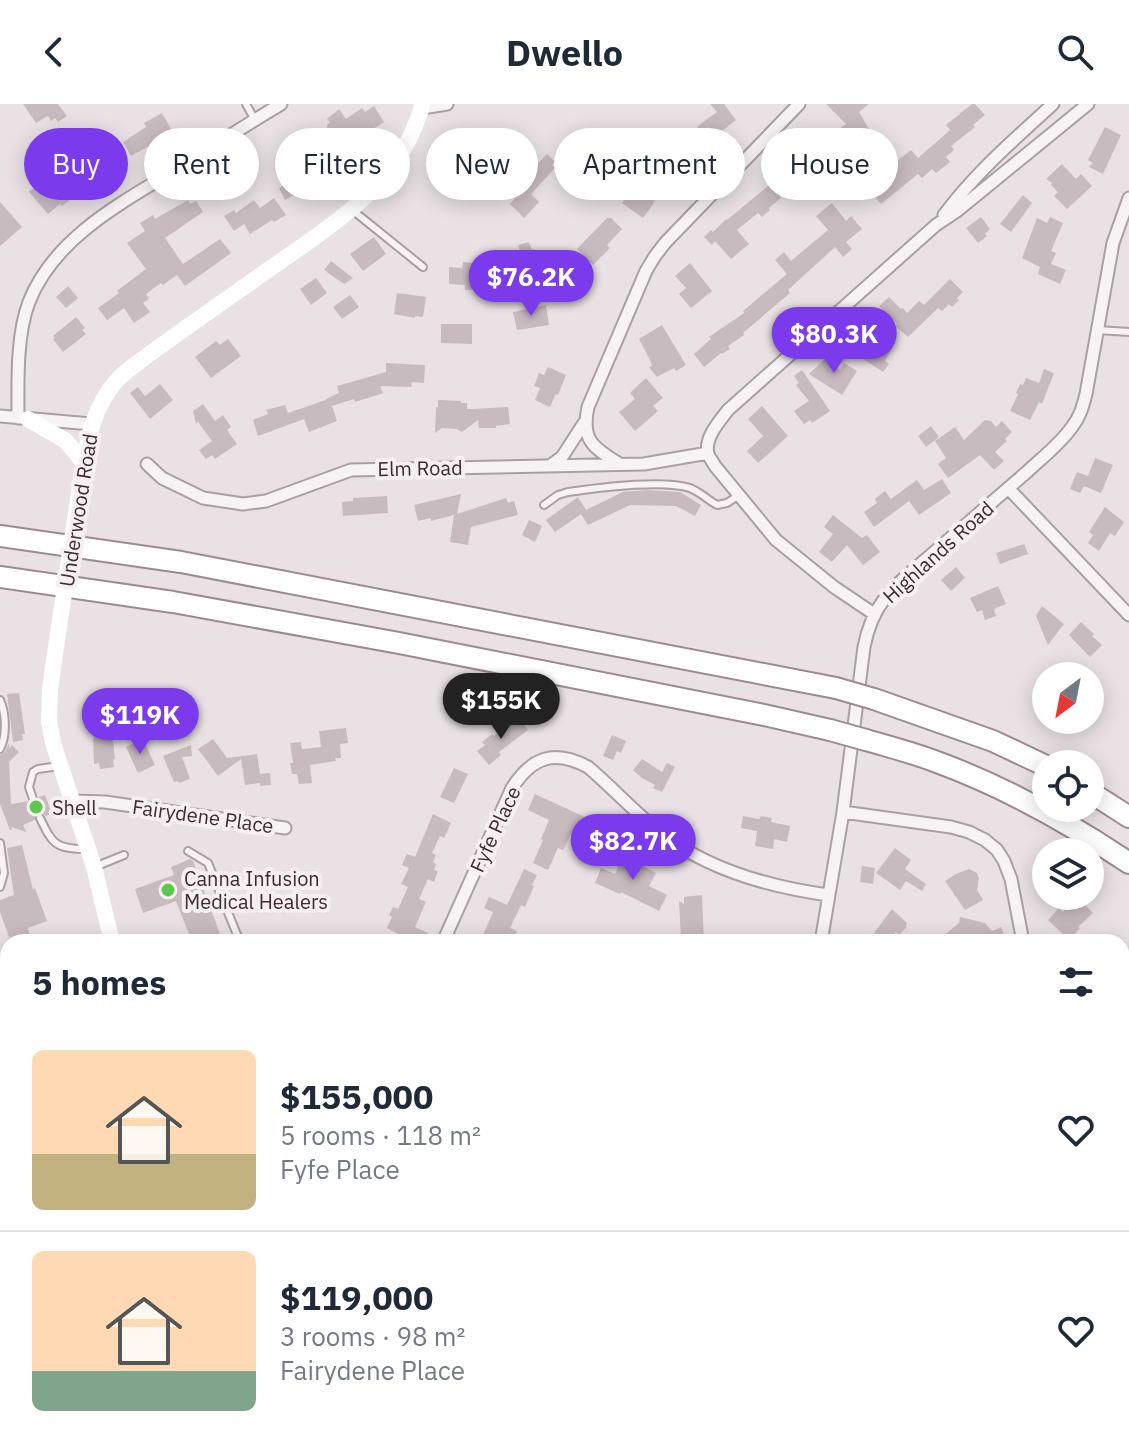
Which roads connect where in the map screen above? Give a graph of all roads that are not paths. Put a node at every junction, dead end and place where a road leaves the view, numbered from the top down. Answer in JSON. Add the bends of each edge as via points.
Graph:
{"nodes":[{"id":1,"x":246,"y":104,"type":"edge"},
{"id":2,"x":281,"y":104,"type":"edge"},
{"id":3,"x":447,"y":104,"type":"edge"},
{"id":4,"x":799,"y":104,"type":"edge"},
{"id":5,"x":1053,"y":104,"type":"edge"},
{"id":6,"x":1088,"y":104,"type":"edge"},
{"id":7,"x":422,"y":106,"type":"edge"},
{"id":8,"x":255,"y":120,"type":"junction"},
{"id":9,"x":1129,"y":198,"type":"edge"},
{"id":10,"x":351,"y":209,"type":"junction"},
{"id":11,"x":936,"y":225,"type":"junction"},
{"id":12,"x":423,"y":267,"type":"dead end"},
{"id":13,"x":1098,"y":330,"type":"junction"},
{"id":14,"x":1129,"y":332,"type":"edge"},
{"id":15,"x":0,"y":416,"type":"edge"},
{"id":16,"x":23,"y":419,"type":"junction"},
{"id":17,"x":585,"y":423,"type":"junction"},
{"id":18,"x":91,"y":424,"type":"junction"},
{"id":19,"x":708,"y":453,"type":"junction"},
{"id":20,"x":83,"y":462,"type":"junction"},
{"id":21,"x":147,"y":464,"type":"dead end"},
{"id":22,"x":619,"y":464,"type":"junction"},
{"id":23,"x":551,"y":465,"type":"junction"},
{"id":24,"x":1008,"y":488,"type":"junction"},
{"id":25,"x":739,"y":495,"type":"junction"},
{"id":26,"x":544,"y":505,"type":"dead end"},
{"id":27,"x":0,"y":536,"type":"edge"},
{"id":28,"x":0,"y":577,"type":"edge"},
{"id":29,"x":874,"y":614,"type":"junction"},
{"id":30,"x":1129,"y":615,"type":"edge"},
{"id":31,"x":0,"y":700,"type":"edge"},
{"id":32,"x":0,"y":749,"type":"edge"},
{"id":33,"x":1032,"y":759,"type":"edge"},
{"id":34,"x":60,"y":766,"type":"junction"},
{"id":35,"x":33,"y":799,"type":"dead end"},
{"id":36,"x":73,"y":801,"type":"junction"},
{"id":37,"x":1104,"y":801,"type":"edge"},
{"id":38,"x":843,"y":812,"type":"junction"},
{"id":39,"x":1129,"y":817,"type":"edge"},
{"id":40,"x":40,"y":818,"type":"dead end"},
{"id":41,"x":285,"y":828,"type":"dead end"},
{"id":42,"x":0,"y":843,"type":"edge"},
{"id":43,"x":88,"y":849,"type":"junction"},
{"id":44,"x":188,"y":851,"type":"dead end"},
{"id":45,"x":124,"y":855,"type":"dead end"},
{"id":46,"x":1129,"y":863,"type":"edge"},
{"id":47,"x":94,"y":867,"type":"junction"},
{"id":48,"x":0,"y":887,"type":"edge"},
{"id":49,"x":828,"y":895,"type":"junction"},
{"id":50,"x":105,"y":912,"type":"junction"},
{"id":51,"x":110,"y":934,"type":"edge"},
{"id":52,"x":115,"y":934,"type":"edge"},
{"id":53,"x":237,"y":934,"type":"edge"},
{"id":54,"x":447,"y":934,"type":"edge"},
{"id":55,"x":822,"y":934,"type":"edge"},
{"id":56,"x":1021,"y":934,"type":"edge"}],
"edges":[{"from":1,"to":8,"type":"lane"},
{"from":2,"to":8,"type":"street"},
{"from":3,"to":7,"type":"street"},
{"from":4,"to":17,"type":"street","via":[[655,256]]},
{"from":5,"to":11,"type":"street","via":[[993,159]]},
{"from":6,"to":11,"type":"street"},
{"from":7,"to":10,"type":"main road","name":"Underwood Road","via":[[394,166]]},
{"from":8,"to":16,"type":"street","via":[[102,216],[54,260],[23,321],[18,379]]},
{"from":9,"to":13,"type":"street","name":"Highlands Road","via":[[1113,243]]},
{"from":10,"to":12,"type":"lane"},
{"from":10,"to":18,"type":"main road","name":"Underwood Road","via":[[121,377]]},
{"from":11,"to":19,"type":"street","via":[[728,410],[708,441]]},
{"from":13,"to":14,"type":"lane"},
{"from":13,"to":24,"type":"street","name":"Highlands Road","via":[[1080,414],[1059,443]]},
{"from":15,"to":16,"type":"street"},
{"from":16,"to":18,"type":"street"},
{"from":16,"to":20,"type":"main road","via":[[66,441]]},
{"from":17,"to":22,"type":"street","via":[[594,447]]},
{"from":17,"to":23,"type":"street"},
{"from":18,"to":20,"type":"main road","name":"Underwood Road"},
{"from":19,"to":22,"type":"street","name":"Elm Road"},
{"from":19,"to":25,"type":"street"},
{"from":20,"to":34,"type":"main road","name":"Underwood Road","bridge":true,"via":[[50,689],[49,721]]},
{"from":21,"to":23,"type":"street","name":"Elm Road","via":[[162,478],[203,498],[243,504],[266,501],[351,470]]},
{"from":22,"to":23,"type":"street","name":"Elm Road"},
{"from":24,"to":29,"type":"street","name":"Highlands Road","via":[[894,587]]},
{"from":24,"to":30,"type":"street"},
{"from":25,"to":26,"type":"lane","via":[[717,505],[686,487],[651,485],[568,492]]},
{"from":25,"to":29,"type":"street","via":[[796,558]]},
{"from":27,"to":33,"type":"highway","bridge":true,"via":[[196,565],[836,688]]},
{"from":28,"to":46,"type":"highway","bridge":true,"via":[[399,643],[830,730],[936,761],[1017,796]]},
{"from":29,"to":38,"type":"street","name":"Highlands Road","via":[[864,647]]},
{"from":31,"to":32,"type":"lane"},
{"from":34,"to":35,"type":"lane","via":[[33,772]]},
{"from":34,"to":36,"type":"main road","name":"Underwood Road"},
{"from":36,"to":41,"type":"street","name":"Fairydene Place"},
{"from":36,"to":43,"type":"main road","name":"Underwood Road"},
{"from":37,"to":39,"type":"highway"},
{"from":38,"to":49,"type":"street","name":"Highlands Road"},
{"from":38,"to":56,"type":"street","via":[[951,827],[985,840],[997,850],[1011,879]]},
{"from":40,"to":43,"type":"lane","via":[[54,844]]},
{"from":42,"to":48,"type":"lane"},
{"from":43,"to":47,"type":"main road","name":"Underwood Road"},
{"from":44,"to":53,"type":"lane","via":[[208,863]]},
{"from":45,"to":47,"type":"lane"},
{"from":47,"to":50,"type":"main road","name":"Underwood Road"},
{"from":49,"to":54,"type":"street","name":"Fyfe Place","via":[[741,876],[693,854],[661,834],[588,767],[555,757],[527,768],[512,788]]},
{"from":49,"to":55,"type":"street","name":"Highlands Road"},
{"from":50,"to":51,"type":"main road","name":"Underwood Road"},
{"from":50,"to":52,"type":"main road","name":"Underwood Road"}]}
